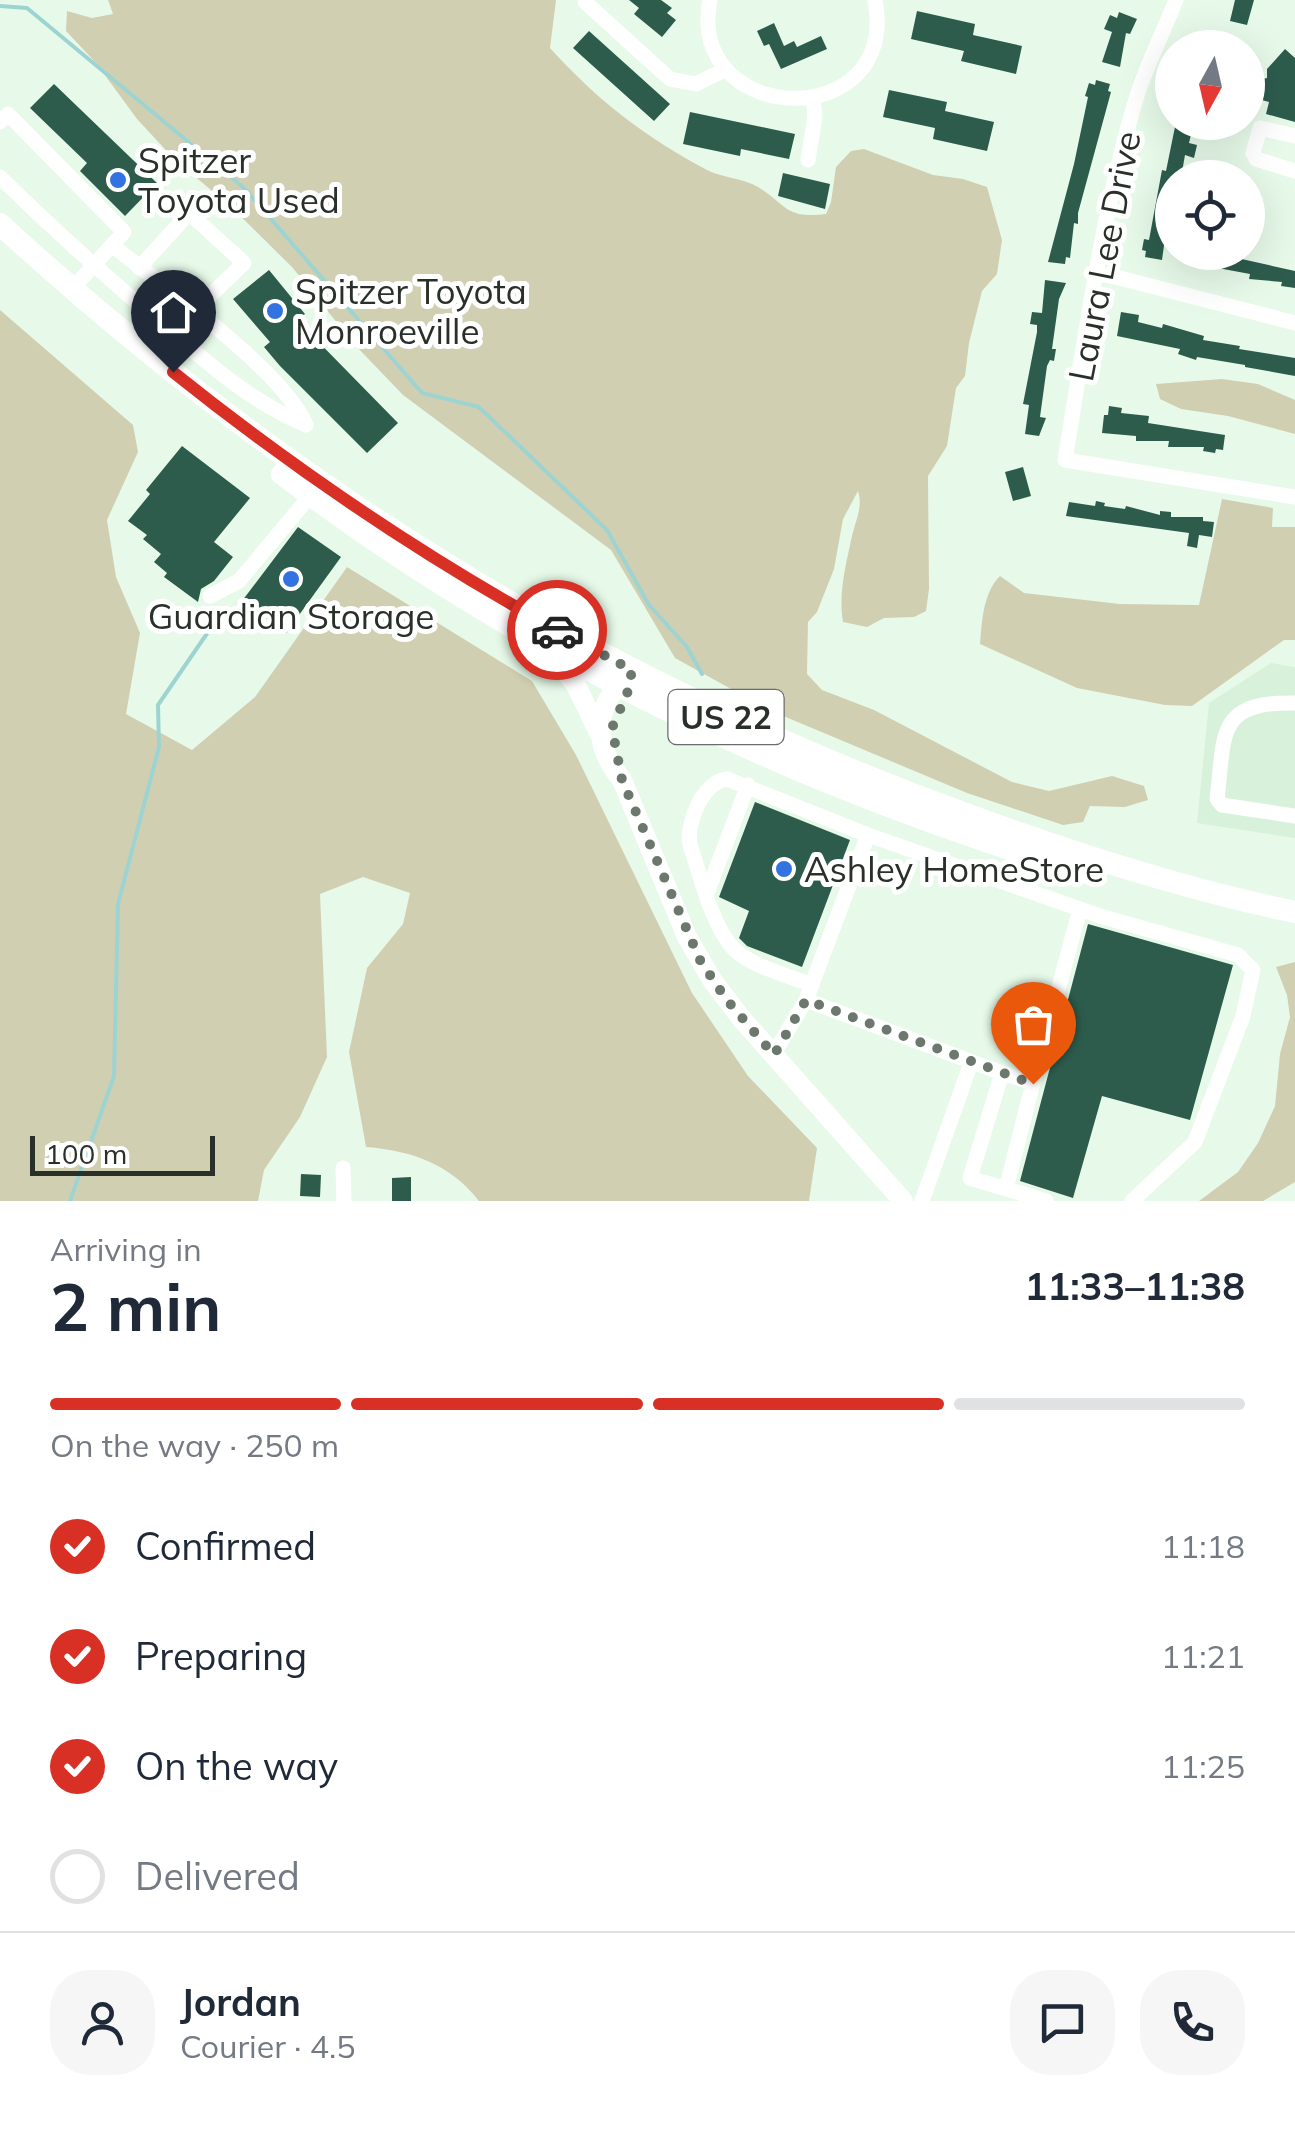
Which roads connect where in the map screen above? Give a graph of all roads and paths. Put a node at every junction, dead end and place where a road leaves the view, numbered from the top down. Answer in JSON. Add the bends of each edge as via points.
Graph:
{"nodes":[{"id":1,"x":710,"y":0,"type":"edge"},
{"id":2,"x":875,"y":0,"type":"edge"},
{"id":3,"x":1176,"y":0,"type":"edge"},
{"id":4,"x":584,"y":2,"type":"dead end"},
{"id":5,"x":726,"y":70,"type":"junction"},
{"id":6,"x":813,"y":98,"type":"junction"},
{"id":7,"x":0,"y":122,"type":"edge"},
{"id":8,"x":1295,"y":136,"type":"edge"},
{"id":9,"x":808,"y":160,"type":"dead end"},
{"id":10,"x":1295,"y":171,"type":"edge"},
{"id":11,"x":0,"y":177,"type":"edge"},
{"id":12,"x":0,"y":224,"type":"edge"},
{"id":13,"x":0,"y":244,"type":"edge"},
{"id":14,"x":112,"y":245,"type":"junction"},
{"id":15,"x":94,"y":265,"type":"junction"},
{"id":16,"x":140,"y":268,"type":"junction"},
{"id":17,"x":1096,"y":272,"type":"junction"},
{"id":18,"x":72,"y":289,"type":"junction"},
{"id":19,"x":194,"y":311,"type":"junction"},
{"id":20,"x":1295,"y":323,"type":"edge"},
{"id":21,"x":262,"y":371,"type":"junction"},
{"id":22,"x":242,"y":391,"type":"junction"},
{"id":23,"x":310,"y":496,"type":"junction"},
{"id":24,"x":1295,"y":497,"type":"edge"},
{"id":25,"x":210,"y":596,"type":"dead end"},
{"id":26,"x":549,"y":650,"type":"junction"},
{"id":27,"x":625,"y":682,"type":"junction"},
{"id":28,"x":1295,"y":703,"type":"edge"},
{"id":29,"x":600,"y":737,"type":"junction"},
{"id":30,"x":622,"y":780,"type":"junction"},
{"id":31,"x":748,"y":785,"type":"junction"},
{"id":32,"x":1295,"y":816,"type":"edge"},
{"id":33,"x":868,"y":835,"type":"junction"},
{"id":34,"x":707,"y":892,"type":"junction"},
{"id":35,"x":1080,"y":909,"type":"junction"},
{"id":36,"x":1295,"y":912,"type":"edge"},
{"id":37,"x":1295,"y":928,"type":"edge"},
{"id":38,"x":809,"y":993,"type":"junction"},
{"id":39,"x":774,"y":1055,"type":"junction"},
{"id":40,"x":971,"y":1062,"type":"junction"},
{"id":41,"x":1002,"y":1073,"type":"junction"},
{"id":42,"x":1033,"y":1084,"type":"junction"},
{"id":43,"x":342,"y":1168,"type":"dead end"},
{"id":44,"x":1006,"y":1189,"type":"junction"},
{"id":45,"x":344,"y":1201,"type":"edge"},
{"id":46,"x":903,"y":1201,"type":"edge"},
{"id":47,"x":922,"y":1201,"type":"edge"},
{"id":48,"x":1046,"y":1201,"type":"edge"},
{"id":49,"x":1132,"y":1201,"type":"edge"}],
"edges":[{"from":1,"to":5,"type":"street","via":[[710,39]]},
{"from":2,"to":6,"type":"street","via":[[870,55],[843,86]]},
{"from":3,"to":17,"type":"street","name":"Laura Lee Drive","via":[[1137,96]]},
{"from":4,"to":5,"type":"street","via":[[670,79],[696,84]]},
{"from":5,"to":6,"type":"street","via":[[764,94]]},
{"from":6,"to":9,"type":"street"},
{"from":7,"to":14,"type":"street","via":[[8,114],[124,232]]},
{"from":8,"to":10,"type":"street","via":[[1260,128],[1253,153]]},
{"from":11,"to":15,"type":"street"},
{"from":12,"to":18,"type":"highway","number":"US 22"},
{"from":13,"to":23,"type":"highway","number":"US 22","via":[[138,364]]},
{"from":14,"to":15,"type":"street"},
{"from":14,"to":16,"type":"street"},
{"from":15,"to":18,"type":"street"},
{"from":15,"to":22,"type":"street"},
{"from":16,"to":19,"type":"street"},
{"from":16,"to":19,"type":"street","via":[[189,213],[244,263]]},
{"from":17,"to":20,"type":"street"},
{"from":17,"to":24,"type":"street","name":"Laura Lee Drive","via":[[1065,460]]},
{"from":18,"to":27,"type":"highway","number":"US 22","via":[[352,506]]},
{"from":19,"to":21,"type":"street"},
{"from":21,"to":22,"type":"street"},
{"from":21,"to":22,"type":"street","via":[[299,407],[306,425]]},
{"from":23,"to":25,"type":"street","via":[[239,580]]},
{"from":23,"to":26,"type":"highway","number":"US 22","via":[[424,576]]},
{"from":26,"to":27,"type":"highway","number":"US 22"},
{"from":26,"to":29,"type":"main road","via":[[576,685]]},
{"from":27,"to":29,"type":"main road","via":[[600,718]]},
{"from":27,"to":30,"type":"main road","via":[[612,728]]},
{"from":27,"to":36,"type":"highway","number":"US 22","via":[[1089,858]]},
{"from":27,"to":37,"type":"highway","number":"US 22","via":[[752,751],[929,822],[1084,873]]},
{"from":28,"to":32,"type":"street","via":[[1270,702],[1233,716],[1218,799]]},
{"from":29,"to":30,"type":"main road","via":[[608,764]]},
{"from":30,"to":39,"type":"main road","via":[[700,960]]},
{"from":31,"to":33,"type":"street"},
{"from":31,"to":34,"type":"street"},
{"from":31,"to":34,"type":"street","via":[[727,779],[706,790],[690,845]]},
{"from":33,"to":35,"type":"street"},
{"from":33,"to":38,"type":"street"},
{"from":34,"to":38,"type":"street","via":[[732,948]]},
{"from":35,"to":42,"type":"street"},
{"from":35,"to":49,"type":"street","via":[[1238,955],[1253,970],[1243,1016],[1195,1142]]},
{"from":38,"to":39,"type":"street"},
{"from":38,"to":40,"type":"street"},
{"from":39,"to":46,"type":"main road"},
{"from":40,"to":41,"type":"street"},
{"from":40,"to":47,"type":"street"},
{"from":41,"to":42,"type":"street"},
{"from":41,"to":44,"type":"street","via":[[970,1178]]},
{"from":42,"to":44,"type":"street"},
{"from":43,"to":45,"type":"street"},
{"from":44,"to":48,"type":"street"}]}
